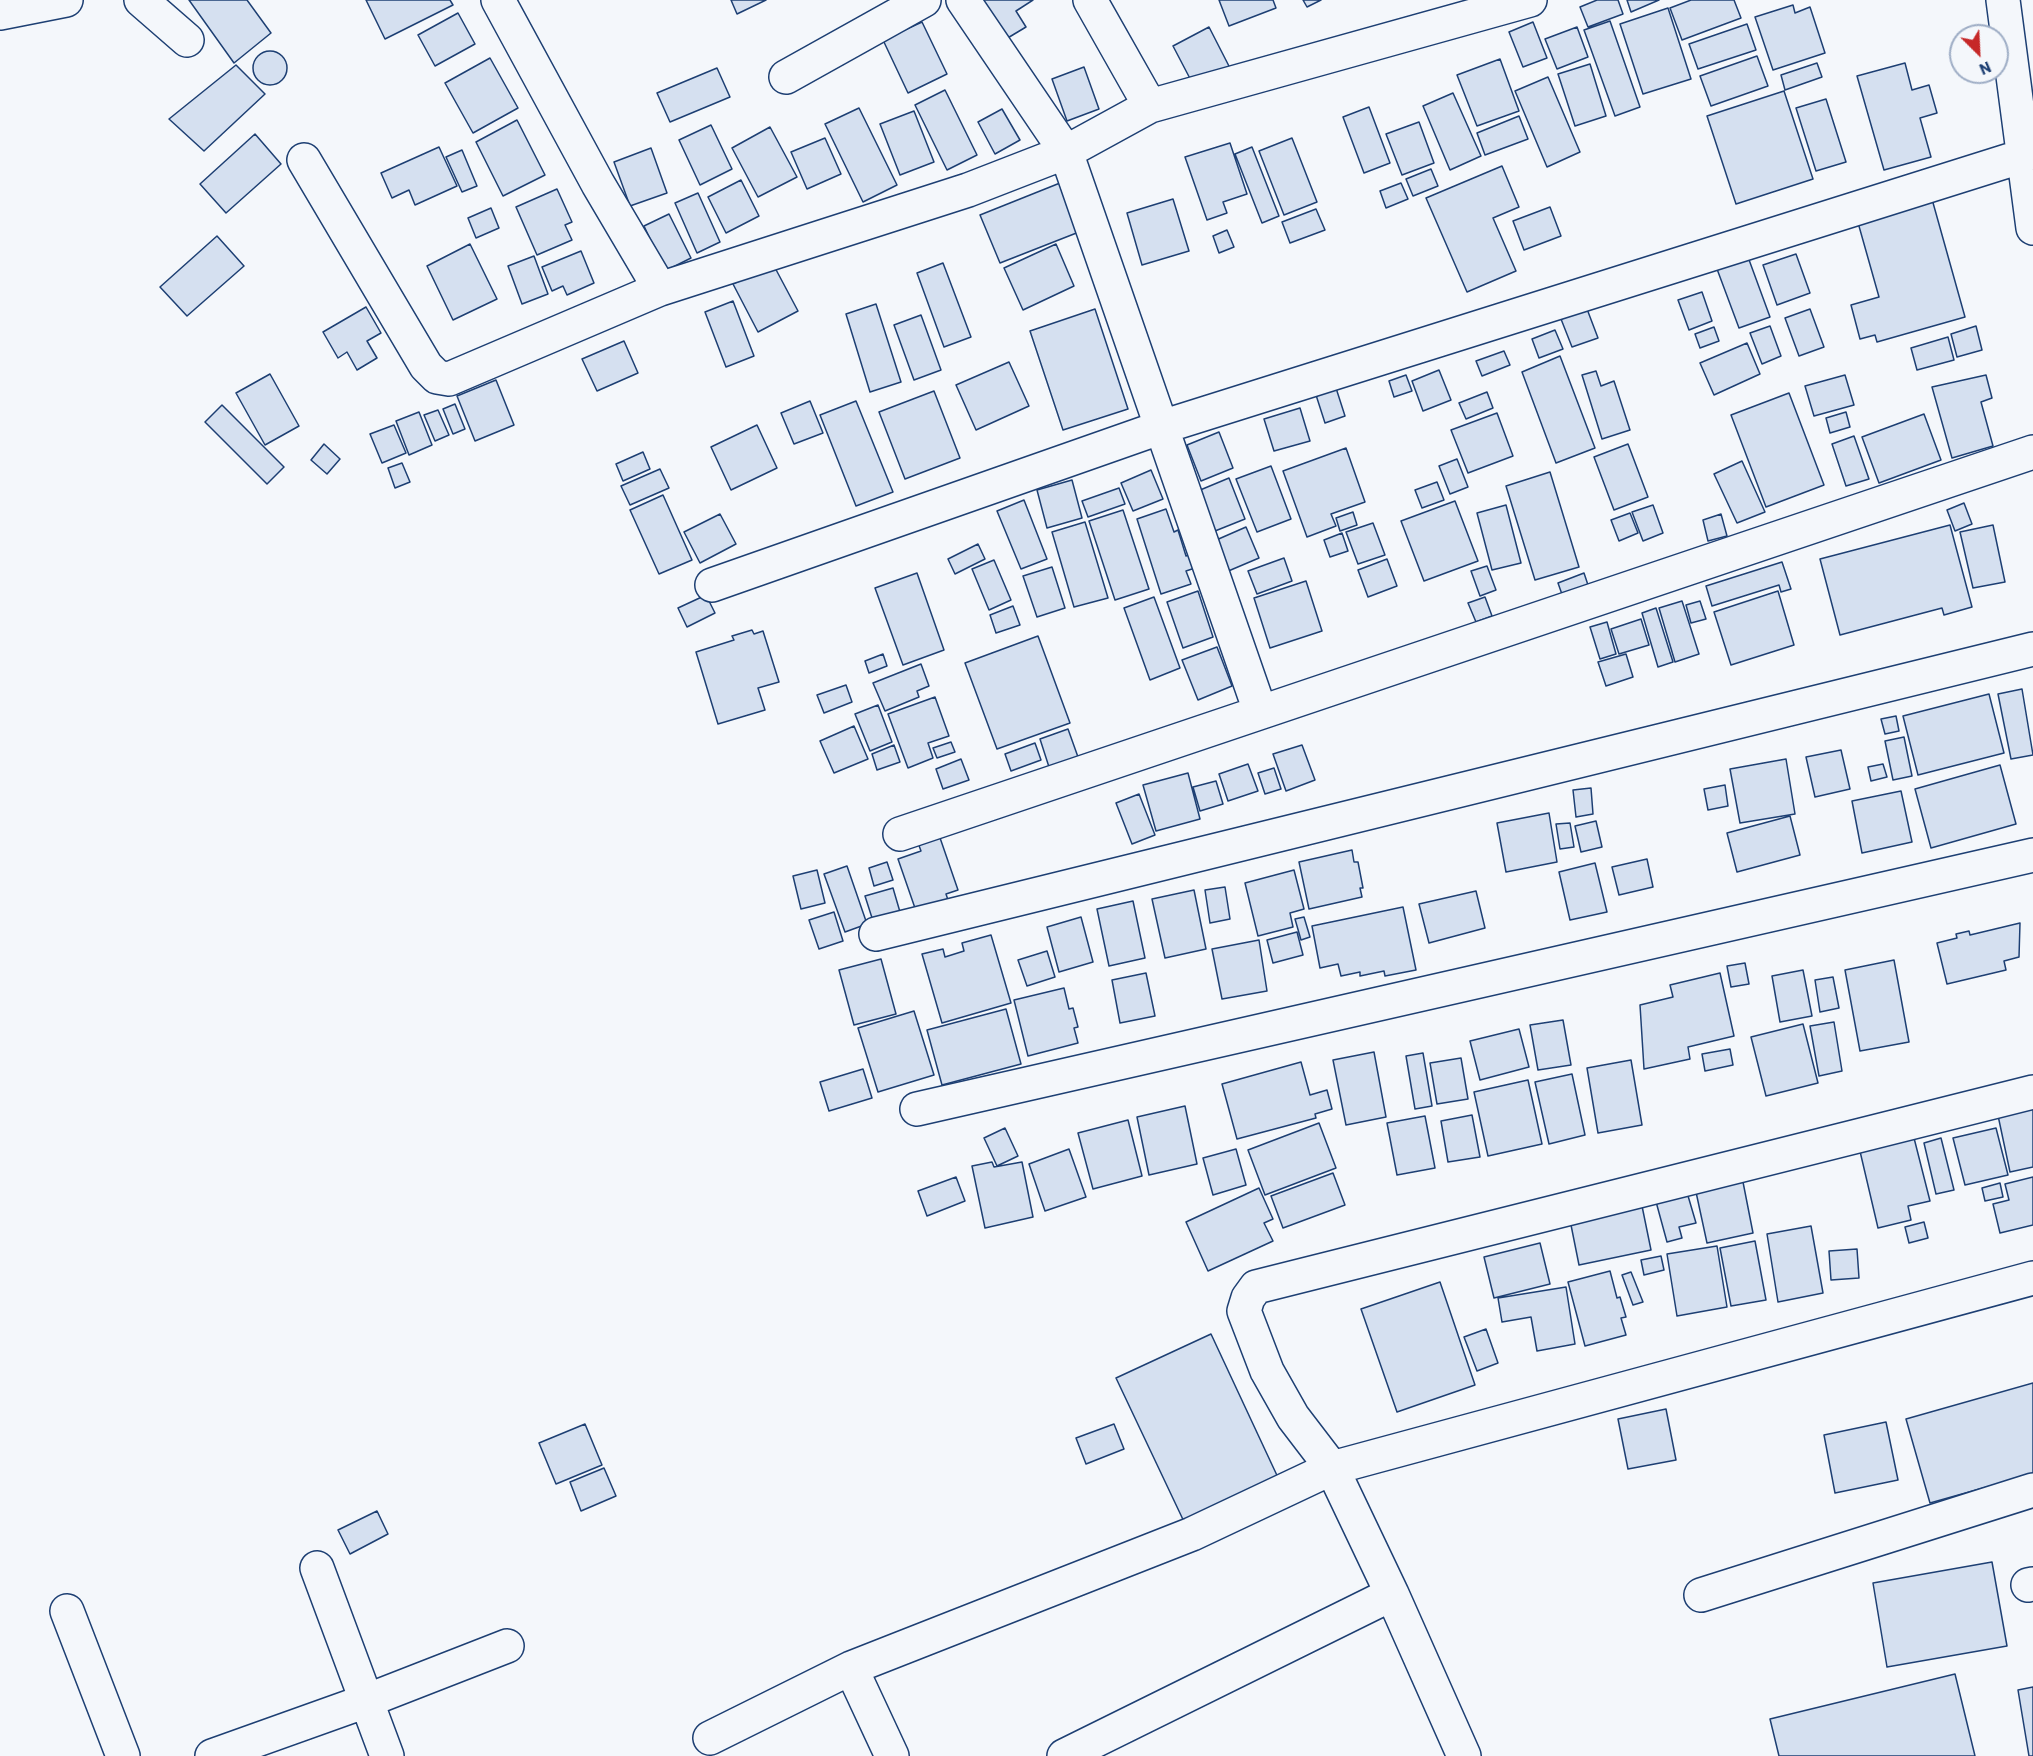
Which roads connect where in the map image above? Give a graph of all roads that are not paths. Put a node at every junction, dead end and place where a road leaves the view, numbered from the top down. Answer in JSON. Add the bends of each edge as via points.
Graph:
{"nodes":[{"id":1,"x":66,"y":0,"type":"edge"},
{"id":2,"x":141,"y":0,"type":"edge"},
{"id":3,"x":498,"y":0,"type":"edge"},
{"id":4,"x":924,"y":0,"type":"edge"},
{"id":5,"x":963,"y":0,"type":"edge"},
{"id":6,"x":1089,"y":0,"type":"edge"},
{"id":7,"x":1530,"y":0,"type":"edge"},
{"id":8,"x":2002,"y":0,"type":"edge"},
{"id":9,"x":0,"y":13,"type":"edge"},
{"id":10,"x":188,"y":40,"type":"dead end"},
{"id":11,"x":786,"y":77,"type":"dead end"},
{"id":12,"x":1150,"y":106,"type":"junction"},
{"id":13,"x":1066,"y":152,"type":"junction"},
{"id":14,"x":2023,"y":156,"type":"junction"},
{"id":15,"x":304,"y":160,"type":"dead end"},
{"id":16,"x":2033,"y":228,"type":"edge"},
{"id":17,"x":660,"y":289,"type":"junction"},
{"id":18,"x":1162,"y":427,"type":"junction"},
{"id":19,"x":2033,"y":452,"type":"edge"},
{"id":20,"x":712,"y":585,"type":"dead end"},
{"id":21,"x":2033,"y":649,"type":"edge"},
{"id":22,"x":1260,"y":711,"type":"junction"},
{"id":23,"x":900,"y":834,"type":"dead end"},
{"id":24,"x":2033,"y":855,"type":"edge"},
{"id":25,"x":876,"y":934,"type":"dead end"},
{"id":26,"x":2033,"y":1092,"type":"edge"},
{"id":27,"x":917,"y":1109,"type":"dead end"},
{"id":28,"x":2033,"y":1278,"type":"edge"},
{"id":29,"x":1332,"y":1468,"type":"junction"},
{"id":30,"x":2033,"y":1490,"type":"edge"},
{"id":31,"x":317,"y":1568,"type":"dead end"},
{"id":32,"x":1392,"y":1594,"type":"junction"},
{"id":33,"x":1701,"y":1595,"type":"dead end"},
{"id":34,"x":67,"y":1611,"type":"dead end"},
{"id":35,"x":507,"y":1646,"type":"dead end"},
{"id":36,"x":851,"y":1668,"type":"junction"},
{"id":37,"x":366,"y":1701,"type":"junction"},
{"id":38,"x":710,"y":1738,"type":"dead end"},
{"id":39,"x":123,"y":1756,"type":"edge"},
{"id":40,"x":212,"y":1756,"type":"edge"},
{"id":41,"x":387,"y":1756,"type":"edge"},
{"id":42,"x":892,"y":1756,"type":"edge"},
{"id":43,"x":1064,"y":1756,"type":"edge"},
{"id":44,"x":1464,"y":1756,"type":"edge"}],
"edges":[{"from":1,"to":9,"type":"street"},
{"from":2,"to":10,"type":"street"},
{"from":3,"to":17,"type":"street"},
{"from":4,"to":11,"type":"street"},
{"from":5,"to":13,"type":"street"},
{"from":6,"to":12,"type":"street"},
{"from":7,"to":12,"type":"street"},
{"from":8,"to":14,"type":"street"},
{"from":12,"to":13,"type":"street"},
{"from":13,"to":17,"type":"street","via":[[968,190]]},
{"from":13,"to":18,"type":"street"},
{"from":14,"to":16,"type":"street"},
{"from":14,"to":18,"type":"street"},
{"from":15,"to":17,"type":"street","via":[[426,366],[437,377],[449,379]]},
{"from":18,"to":20,"type":"street"},
{"from":18,"to":22,"type":"street"},
{"from":19,"to":22,"type":"street"},
{"from":21,"to":25,"type":"street"},
{"from":22,"to":23,"type":"street"},
{"from":24,"to":27,"type":"street"},
{"from":26,"to":29,"type":"street","via":[[1256,1287],[1244,1311],[1267,1371],[1293,1417]]},
{"from":28,"to":29,"type":"street"},
{"from":29,"to":32,"type":"street"},
{"from":29,"to":36,"type":"street","via":[[1192,1534]]},
{"from":30,"to":33,"type":"street"},
{"from":31,"to":37,"type":"street"},
{"from":32,"to":43,"type":"street"},
{"from":32,"to":44,"type":"street"},
{"from":34,"to":39,"type":"street"},
{"from":35,"to":37,"type":"street"},
{"from":36,"to":38,"type":"street"},
{"from":36,"to":42,"type":"street"},
{"from":37,"to":40,"type":"street"},
{"from":37,"to":41,"type":"street"}]}
